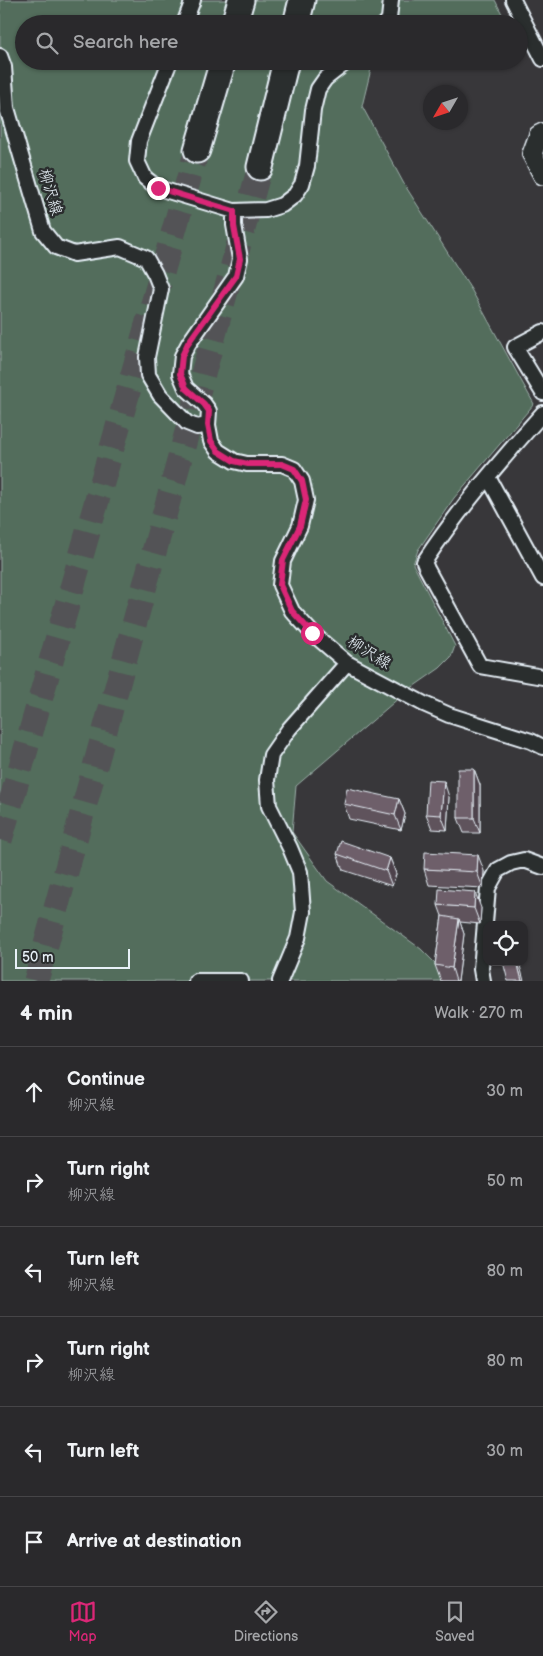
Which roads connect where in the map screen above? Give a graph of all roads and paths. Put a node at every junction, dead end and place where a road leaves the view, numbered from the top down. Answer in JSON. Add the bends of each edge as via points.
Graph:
{"nodes":[{"id":1,"x":193,"y":0,"type":"edge"},
{"id":2,"x":242,"y":0,"type":"edge"},
{"id":3,"x":302,"y":0,"type":"edge"},
{"id":4,"x":391,"y":0,"type":"edge"},
{"id":5,"x":513,"y":0,"type":"edge"},
{"id":6,"x":187,"y":15,"type":"edge"},
{"id":7,"x":237,"y":15,"type":"edge"},
{"id":8,"x":298,"y":15,"type":"edge"},
{"id":9,"x":389,"y":15,"type":"edge"},
{"id":10,"x":521,"y":15,"type":"edge"},
{"id":11,"x":528,"y":30,"type":"edge"},
{"id":12,"x":0,"y":56,"type":"edge"},
{"id":13,"x":543,"y":59,"type":"edge"},
{"id":14,"x":167,"y":70,"type":"edge"},
{"id":15,"x":220,"y":70,"type":"edge"},
{"id":16,"x":284,"y":70,"type":"edge"},
{"id":17,"x":336,"y":70,"type":"edge"},
{"id":18,"x":543,"y":133,"type":"edge"},
{"id":19,"x":197,"y":150,"type":"tunnel mouth"},
{"id":20,"x":260,"y":167,"type":"tunnel mouth"},
{"id":21,"x":543,"y":175,"type":"edge"},
{"id":22,"x":234,"y":211,"type":"junction"},
{"id":23,"x":543,"y":332,"type":"edge"},
{"id":24,"x":543,"y":393,"type":"edge"},
{"id":25,"x":543,"y":413,"type":"edge"},
{"id":26,"x":208,"y":425,"type":"junction"},
{"id":27,"x":488,"y":477,"type":"junction"},
{"id":28,"x":543,"y":578,"type":"edge"},
{"id":29,"x":347,"y":663,"type":"junction"},
{"id":30,"x":543,"y":677,"type":"edge"},
{"id":31,"x":543,"y":747,"type":"edge"},
{"id":32,"x":543,"y":867,"type":"edge"},
{"id":33,"x":196,"y":981,"type":"edge"},
{"id":34,"x":241,"y":981,"type":"edge"},
{"id":35,"x":280,"y":981,"type":"edge"},
{"id":36,"x":483,"y":981,"type":"edge"}],
"edges":[{"from":1,"to":6,"type":"street"},
{"from":2,"to":7,"type":"highway"},
{"from":3,"to":8,"type":"highway"},
{"from":4,"to":9,"type":"street"},
{"from":5,"to":10,"type":"street"},
{"from":11,"to":13,"type":"street"},
{"from":12,"to":26,"type":"street","name":"柳沢線","via":[[4,67],[6,108],[43,231],[56,247],[74,254],[120,247],[146,258],[161,290],[147,356],[148,375],[160,395],[187,423]]},
{"from":14,"to":22,"type":"street","via":[[139,141],[136,161],[145,178],[158,188]]},
{"from":15,"to":19,"type":"highway"},
{"from":16,"to":20,"type":"highway"},
{"from":17,"to":22,"type":"street","via":[[318,89],[307,166],[295,195],[282,205],[266,210]]},
{"from":18,"to":21,"type":"street","via":[[538,135],[532,154]]},
{"from":22,"to":26,"type":"street","name":"柳沢線","via":[[240,259],[236,276],[182,356],[180,374],[186,388],[209,411]]},
{"from":23,"to":24,"type":"street","via":[[515,348]]},
{"from":25,"to":27,"type":"street"},
{"from":26,"to":29,"type":"street","name":"柳沢線","via":[[211,441],[218,451],[234,461],[282,464],[294,469],[302,481],[306,500],[300,526],[283,560],[280,585],[292,611]]},
{"from":27,"to":28,"type":"street"},
{"from":27,"to":30,"type":"street","via":[[424,562],[480,666]]},
{"from":29,"to":31,"type":"street","name":"柳沢線","via":[[449,715]]},
{"from":29,"to":35,"type":"street","via":[[289,729],[271,755],[267,780],[269,806],[300,872],[303,912],[298,938]]},
{"from":32,"to":36,"type":"street","via":[[524,860],[512,864],[498,870],[488,888],[481,969]]},
{"from":33,"to":34,"type":"street"}]}
